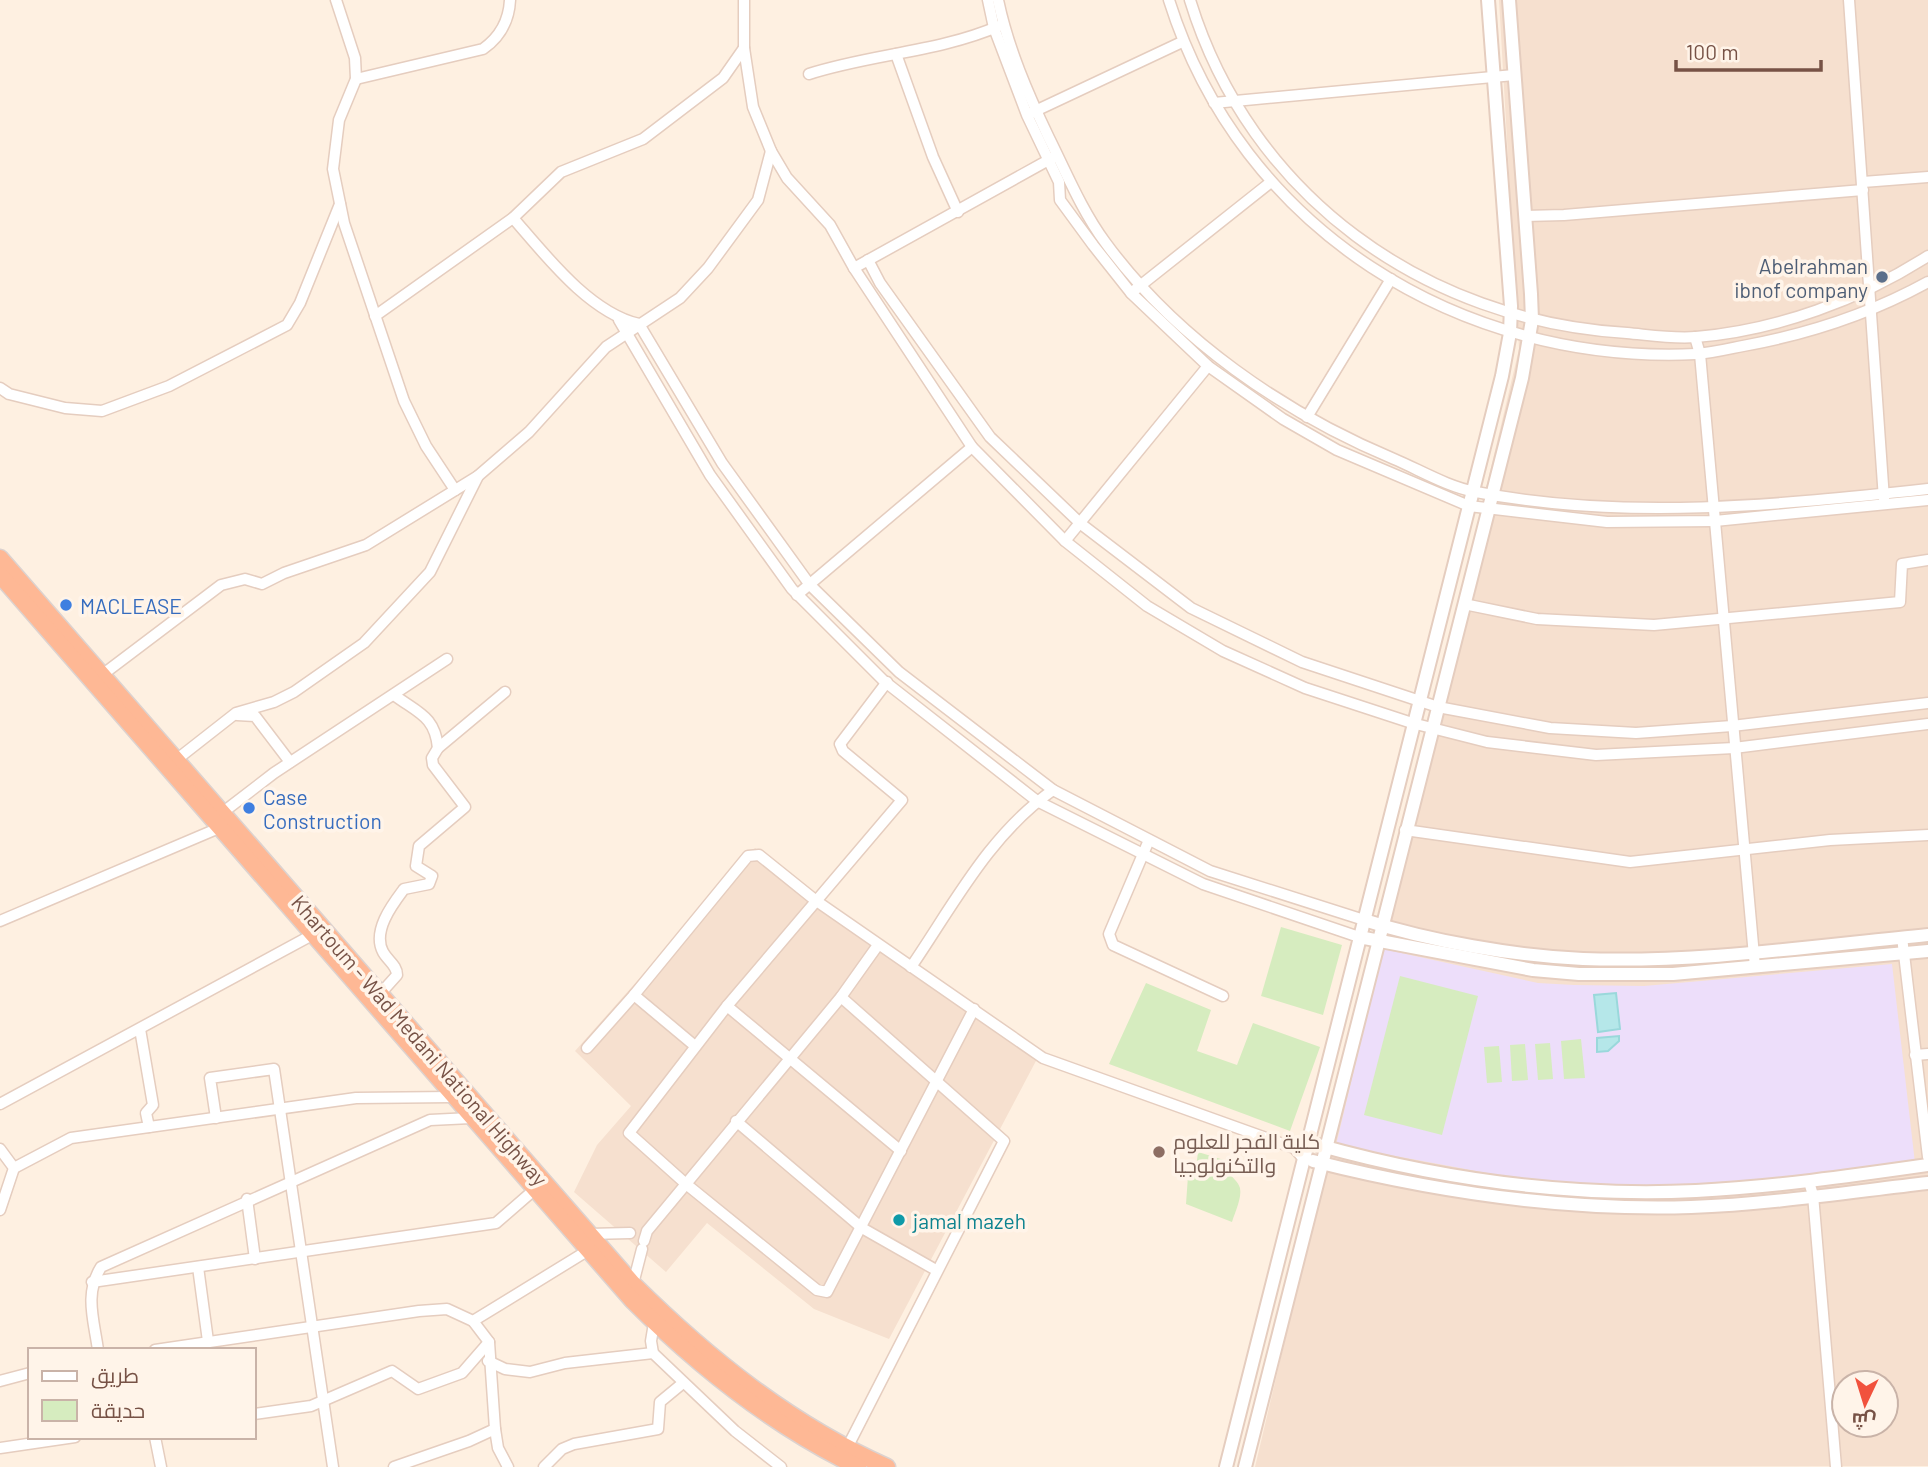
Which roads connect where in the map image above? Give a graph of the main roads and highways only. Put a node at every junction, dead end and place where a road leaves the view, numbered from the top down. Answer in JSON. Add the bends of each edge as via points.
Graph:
{"nodes":[{"id":1,"x":0,"y":558,"type":"edge"},
{"id":2,"x":0,"y":575,"type":"edge"},
{"id":3,"x":220,"y":820,"type":"junction"},
{"id":4,"x":858,"y":1467,"type":"edge"},
{"id":5,"x":887,"y":1467,"type":"edge"}],
"edges":[{"from":1,"to":3,"type":"highway","name":"Khartoum - Wad Medani National Highway","via":[[176,760]]},
{"from":2,"to":3,"type":"highway","name":"Khartoum - Wad Medani National Highway"},
{"from":3,"to":4,"type":"highway","name":"Khartoum - Wad Medani National Highway","via":[[312,936],[654,1323],[768,1415]]},
{"from":3,"to":5,"type":"highway","name":"Khartoum - Wad Medani National Highway","via":[[380,993],[633,1284],[733,1375],[786,1412]]}]}
